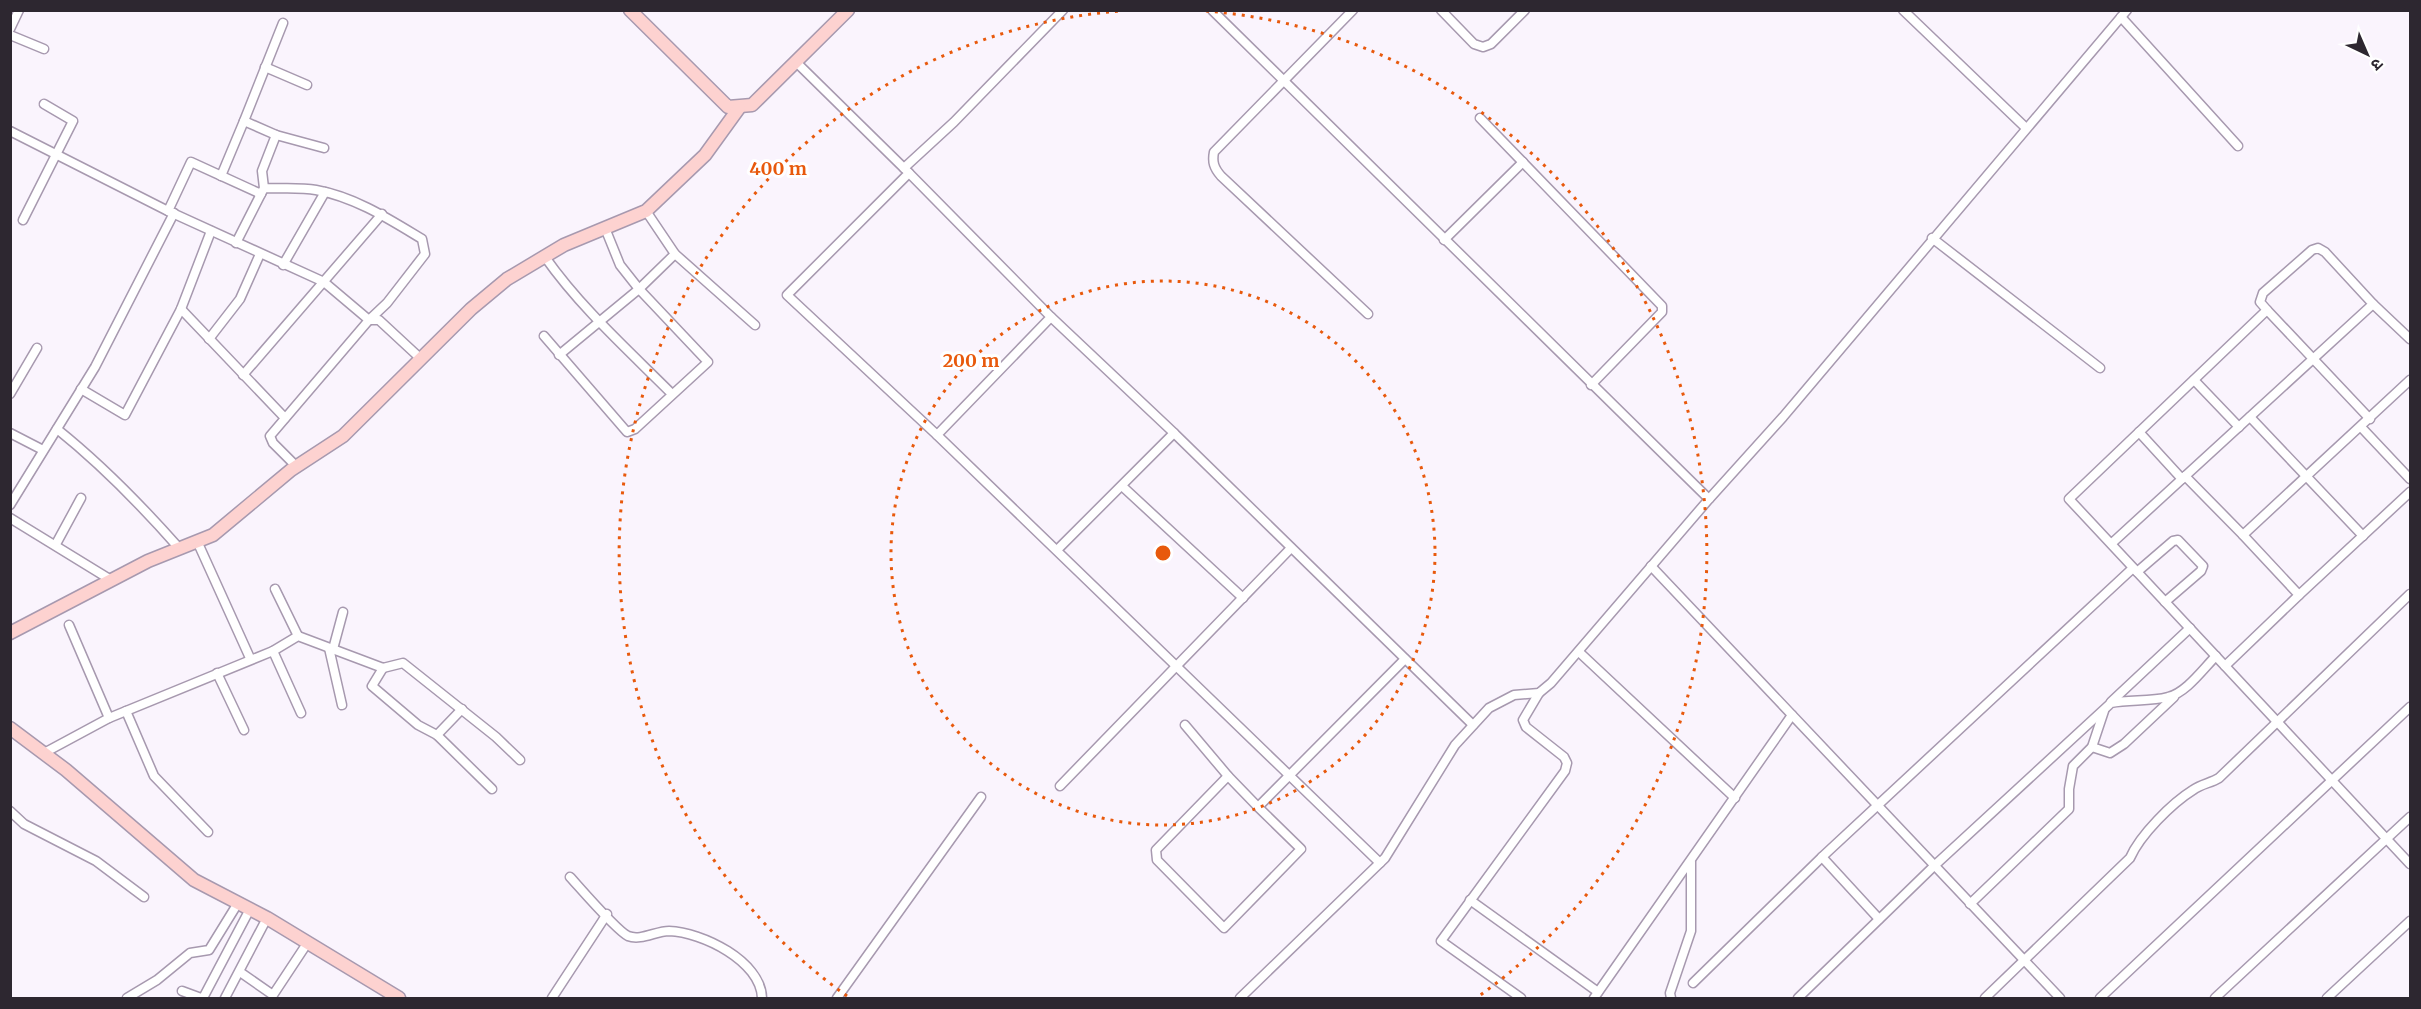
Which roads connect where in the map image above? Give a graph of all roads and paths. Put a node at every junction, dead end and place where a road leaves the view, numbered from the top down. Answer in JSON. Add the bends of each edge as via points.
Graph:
{"nodes":[{"id":1,"x":19,"y":10,"type":"edge"},
{"id":2,"x":848,"y":10,"type":"edge"},
{"id":3,"x":1063,"y":10,"type":"edge"},
{"id":4,"x":1212,"y":10,"type":"edge"},
{"id":5,"x":1353,"y":10,"type":"edge"},
{"id":6,"x":1441,"y":10,"type":"edge"},
{"id":7,"x":1525,"y":10,"type":"edge"},
{"id":8,"x":1903,"y":10,"type":"edge"},
{"id":9,"x":638,"y":13,"type":"edge"},
{"id":10,"x":2124,"y":14,"type":"edge"},
{"id":11,"x":283,"y":23,"type":"dead end"},
{"id":12,"x":11,"y":35,"type":"edge"},
{"id":13,"x":44,"y":49,"type":"dead end"},
{"id":14,"x":795,"y":61,"type":"junction"},
{"id":15,"x":266,"y":67,"type":"junction"},
{"id":16,"x":1284,"y":82,"type":"junction"},
{"id":17,"x":307,"y":85,"type":"dead end"},
{"id":18,"x":44,"y":104,"type":"dead end"},
{"id":19,"x":739,"y":108,"type":"junction"},
{"id":20,"x":1480,"y":118,"type":"dead end"},
{"id":21,"x":244,"y":121,"type":"junction"},
{"id":22,"x":2026,"y":128,"type":"junction"},
{"id":23,"x":10,"y":130,"type":"edge"},
{"id":24,"x":276,"y":135,"type":"junction"},
{"id":25,"x":2238,"y":146,"type":"dead end"},
{"id":26,"x":324,"y":148,"type":"dead end"},
{"id":27,"x":55,"y":152,"type":"junction"},
{"id":28,"x":1523,"y":162,"type":"junction"},
{"id":29,"x":906,"y":170,"type":"junction"},
{"id":30,"x":221,"y":176,"type":"junction"},
{"id":31,"x":262,"y":191,"type":"junction"},
{"id":32,"x":325,"y":192,"type":"junction"},
{"id":33,"x":646,"y":211,"type":"junction"},
{"id":34,"x":171,"y":212,"type":"junction"},
{"id":35,"x":382,"y":214,"type":"junction"},
{"id":36,"x":23,"y":220,"type":"dead end"},
{"id":37,"x":605,"y":228,"type":"junction"},
{"id":38,"x":211,"y":231,"type":"junction"},
{"id":39,"x":1932,"y":238,"type":"junction"},
{"id":40,"x":1444,"y":240,"type":"junction"},
{"id":41,"x":236,"y":243,"type":"junction"},
{"id":42,"x":260,"y":254,"type":"junction"},
{"id":43,"x":675,"y":254,"type":"junction"},
{"id":44,"x":545,"y":257,"type":"junction"},
{"id":45,"x":283,"y":265,"type":"junction"},
{"id":46,"x":324,"y":282,"type":"junction"},
{"id":47,"x":639,"y":290,"type":"junction"},
{"id":48,"x":2373,"y":304,"type":"junction"},
{"id":49,"x":181,"y":309,"type":"junction"},
{"id":50,"x":2267,"y":310,"type":"junction"},
{"id":51,"x":1368,"y":314,"type":"dead end"},
{"id":52,"x":1051,"y":317,"type":"junction"},
{"id":53,"x":369,"y":321,"type":"junction"},
{"id":54,"x":600,"y":322,"type":"junction"},
{"id":55,"x":755,"y":325,"type":"dead end"},
{"id":56,"x":544,"y":336,"type":"dead end"},
{"id":57,"x":209,"y":339,"type":"junction"},
{"id":58,"x":2410,"y":339,"type":"edge"},
{"id":59,"x":37,"y":348,"type":"dead end"},
{"id":60,"x":559,"y":355,"type":"junction"},
{"id":61,"x":420,"y":358,"type":"junction"},
{"id":62,"x":2314,"y":358,"type":"junction"},
{"id":63,"x":2100,"y":368,"type":"dead end"},
{"id":64,"x":243,"y":375,"type":"junction"},
{"id":65,"x":2194,"y":380,"type":"junction"},
{"id":66,"x":2410,"y":380,"type":"edge"},
{"id":67,"x":1592,"y":385,"type":"junction"},
{"id":68,"x":81,"y":389,"type":"junction"},
{"id":69,"x":10,"y":394,"type":"edge"},
{"id":70,"x":672,"y":394,"type":"junction"},
{"id":71,"x":2250,"y":417,"type":"junction"},
{"id":72,"x":285,"y":418,"type":"junction"},
{"id":73,"x":2370,"y":419,"type":"junction"},
{"id":74,"x":2239,"y":427,"type":"junction"},
{"id":75,"x":2361,"y":427,"type":"junction"},
{"id":76,"x":57,"y":429,"type":"junction"},
{"id":77,"x":2139,"y":432,"type":"junction"},
{"id":78,"x":10,"y":433,"type":"edge"},
{"id":79,"x":1174,"y":434,"type":"junction"},
{"id":80,"x":937,"y":435,"type":"junction"},
{"id":81,"x":43,"y":450,"type":"junction"},
{"id":82,"x":296,"y":466,"type":"junction"},
{"id":83,"x":2184,"y":477,"type":"junction"},
{"id":84,"x":2307,"y":478,"type":"junction"},
{"id":85,"x":2410,"y":478,"type":"edge"},
{"id":86,"x":1122,"y":486,"type":"junction"},
{"id":87,"x":2410,"y":492,"type":"edge"},
{"id":88,"x":81,"y":498,"type":"dead end"},
{"id":89,"x":1709,"y":499,"type":"junction"},
{"id":90,"x":10,"y":505,"type":"edge"},
{"id":91,"x":10,"y":518,"type":"edge"},
{"id":92,"x":2243,"y":535,"type":"junction"},
{"id":93,"x":2363,"y":536,"type":"junction"},
{"id":94,"x":197,"y":541,"type":"junction"},
{"id":95,"x":56,"y":544,"type":"junction"},
{"id":96,"x":2111,"y":544,"type":"junction"},
{"id":97,"x":179,"y":548,"type":"junction"},
{"id":98,"x":1291,"y":548,"type":"junction"},
{"id":99,"x":1058,"y":549,"type":"junction"},
{"id":100,"x":1651,"y":566,"type":"junction"},
{"id":101,"x":2135,"y":570,"type":"junction"},
{"id":102,"x":111,"y":580,"type":"junction"},
{"id":103,"x":275,"y":589,"type":"dead end"},
{"id":104,"x":2410,"y":594,"type":"edge"},
{"id":105,"x":2300,"y":595,"type":"junction"},
{"id":106,"x":1243,"y":598,"type":"junction"},
{"id":107,"x":2165,"y":602,"type":"junction"},
{"id":108,"x":343,"y":612,"type":"dead end"},
{"id":109,"x":69,"y":625,"type":"dead end"},
{"id":110,"x":2190,"y":628,"type":"junction"},
{"id":111,"x":10,"y":633,"type":"edge"},
{"id":112,"x":298,"y":636,"type":"junction"},
{"id":113,"x":331,"y":649,"type":"junction"},
{"id":114,"x":273,"y":651,"type":"junction"},
{"id":115,"x":1579,"y":652,"type":"junction"},
{"id":116,"x":2216,"y":656,"type":"junction"},
{"id":117,"x":250,"y":658,"type":"junction"},
{"id":118,"x":1405,"y":659,"type":"junction"},
{"id":119,"x":1177,"y":665,"type":"junction"},
{"id":120,"x":2225,"y":666,"type":"junction"},
{"id":121,"x":383,"y":669,"type":"junction"},
{"id":122,"x":217,"y":673,"type":"junction"},
{"id":123,"x":2178,"y":692,"type":"junction"},
{"id":124,"x":1539,"y":693,"type":"junction"},
{"id":125,"x":342,"y":705,"type":"dead end"},
{"id":126,"x":2108,"y":706,"type":"junction"},
{"id":127,"x":2410,"y":707,"type":"edge"},
{"id":128,"x":462,"y":709,"type":"junction"},
{"id":129,"x":126,"y":711,"type":"junction"},
{"id":130,"x":301,"y":713,"type":"dead end"},
{"id":131,"x":1792,"y":715,"type":"junction"},
{"id":132,"x":109,"y":718,"type":"junction"},
{"id":133,"x":2277,"y":722,"type":"junction"},
{"id":134,"x":1473,"y":724,"type":"junction"},
{"id":135,"x":1185,"y":725,"type":"dead end"},
{"id":136,"x":244,"y":730,"type":"dead end"},
{"id":137,"x":14,"y":735,"type":"edge"},
{"id":138,"x":437,"y":735,"type":"junction"},
{"id":139,"x":2092,"y":747,"type":"junction"},
{"id":140,"x":44,"y":753,"type":"junction"},
{"id":141,"x":520,"y":760,"type":"dead end"},
{"id":142,"x":1290,"y":775,"type":"junction"},
{"id":143,"x":1227,"y":776,"type":"junction"},
{"id":144,"x":2331,"y":780,"type":"junction"},
{"id":145,"x":1060,"y":786,"type":"dead end"},
{"id":146,"x":492,"y":789,"type":"dead end"},
{"id":147,"x":981,"y":797,"type":"dead end"},
{"id":148,"x":1734,"y":798,"type":"junction"},
{"id":149,"x":1877,"y":806,"type":"junction"},
{"id":150,"x":1258,"y":807,"type":"junction"},
{"id":151,"x":10,"y":811,"type":"edge"},
{"id":152,"x":2410,"y":816,"type":"edge"},
{"id":153,"x":208,"y":832,"type":"dead end"},
{"id":154,"x":2387,"y":839,"type":"junction"},
{"id":155,"x":1822,"y":856,"type":"junction"},
{"id":156,"x":1691,"y":860,"type":"junction"},
{"id":157,"x":1380,"y":863,"type":"junction"},
{"id":158,"x":2410,"y":864,"type":"edge"},
{"id":159,"x":1934,"y":866,"type":"junction"},
{"id":160,"x":570,"y":877,"type":"dead end"},
{"id":161,"x":144,"y":897,"type":"dead end"},
{"id":162,"x":1470,"y":900,"type":"junction"},
{"id":163,"x":1970,"y":904,"type":"junction"},
{"id":164,"x":244,"y":906,"type":"junction"},
{"id":165,"x":607,"y":914,"type":"junction"},
{"id":166,"x":267,"y":918,"type":"junction"},
{"id":167,"x":1879,"y":919,"type":"junction"},
{"id":168,"x":2410,"y":921,"type":"edge"},
{"id":169,"x":308,"y":942,"type":"junction"},
{"id":170,"x":2024,"y":961,"type":"junction"},
{"id":171,"x":240,"y":972,"type":"junction"},
{"id":172,"x":1693,"y":983,"type":"dead end"},
{"id":173,"x":182,"y":991,"type":"dead end"},
{"id":174,"x":1596,"y":995,"type":"edge"},
{"id":175,"x":127,"y":999,"type":"edge"},
{"id":176,"x":202,"y":999,"type":"edge"},
{"id":177,"x":225,"y":999,"type":"edge"},
{"id":178,"x":399,"y":999,"type":"edge"},
{"id":179,"x":552,"y":999,"type":"edge"},
{"id":180,"x":762,"y":999,"type":"edge"},
{"id":181,"x":837,"y":999,"type":"edge"},
{"id":182,"x":1240,"y":999,"type":"edge"},
{"id":183,"x":1521,"y":999,"type":"edge"},
{"id":184,"x":1671,"y":999,"type":"edge"},
{"id":185,"x":1798,"y":999,"type":"edge"},
{"id":186,"x":1985,"y":999,"type":"edge"},
{"id":187,"x":2060,"y":999,"type":"edge"},
{"id":188,"x":2100,"y":999,"type":"edge"},
{"id":189,"x":2216,"y":999,"type":"edge"},
{"id":190,"x":2327,"y":999,"type":"edge"}],
"edges":[{"from":1,"to":12,"type":"street"},
{"from":2,"to":14,"type":"street"},
{"from":3,"to":29,"type":"street"},
{"from":4,"to":16,"type":"street"},
{"from":5,"to":16,"type":"street"},
{"from":6,"to":7,"type":"street","via":[[1474,44],[1483,47],[1491,44]]},
{"from":8,"to":22,"type":"street"},
{"from":9,"to":19,"type":"street","via":[[728,107]]},
{"from":10,"to":22,"type":"street"},
{"from":10,"to":25,"type":"street"},
{"from":11,"to":15,"type":"street"},
{"from":12,"to":13,"type":"street"},
{"from":14,"to":19,"type":"street","via":[[752,105]]},
{"from":14,"to":29,"type":"street"},
{"from":15,"to":17,"type":"street"},
{"from":15,"to":21,"type":"street"},
{"from":16,"to":40,"type":"street"},
{"from":16,"to":51,"type":"street","via":[[1214,152],[1214,168]]},
{"from":18,"to":27,"type":"street","via":[[73,121]]},
{"from":19,"to":33,"type":"street","via":[[705,155]]},
{"from":20,"to":28,"type":"street"},
{"from":21,"to":24,"type":"street"},
{"from":21,"to":30,"type":"street"},
{"from":22,"to":39,"type":"street"},
{"from":23,"to":27,"type":"street"},
{"from":24,"to":26,"type":"street"},
{"from":24,"to":31,"type":"street","via":[[262,171]]},
{"from":27,"to":34,"type":"street"},
{"from":27,"to":36,"type":"street"},
{"from":28,"to":40,"type":"street"},
{"from":28,"to":67,"type":"street","via":[[1662,306],[1662,312]]},
{"from":29,"to":52,"type":"street"},
{"from":29,"to":80,"type":"street","via":[[787,295]]},
{"from":30,"to":31,"type":"street"},
{"from":30,"to":34,"type":"street","via":[[191,162]]},
{"from":31,"to":32,"type":"street"},
{"from":31,"to":41,"type":"street"},
{"from":32,"to":35,"type":"street"},
{"from":32,"to":45,"type":"street"},
{"from":33,"to":37,"type":"street"},
{"from":33,"to":43,"type":"street"},
{"from":34,"to":38,"type":"street"},
{"from":34,"to":68,"type":"street"},
{"from":35,"to":46,"type":"street"},
{"from":35,"to":53,"type":"street","via":[[422,240],[425,254]]},
{"from":37,"to":44,"type":"street"},
{"from":37,"to":47,"type":"street","via":[[620,265]]},
{"from":38,"to":41,"type":"street"},
{"from":38,"to":49,"type":"street"},
{"from":39,"to":63,"type":"street"},
{"from":39,"to":89,"type":"street"},
{"from":40,"to":67,"type":"street"},
{"from":41,"to":42,"type":"street"},
{"from":42,"to":45,"type":"street"},
{"from":42,"to":57,"type":"street","via":[[240,299]]},
{"from":43,"to":47,"type":"street"},
{"from":43,"to":55,"type":"street"},
{"from":44,"to":54,"type":"street"},
{"from":44,"to":61,"type":"street","via":[[507,279]]},
{"from":45,"to":46,"type":"street"},
{"from":46,"to":53,"type":"street"},
{"from":46,"to":64,"type":"street"},
{"from":47,"to":54,"type":"street"},
{"from":47,"to":70,"type":"street","via":[[708,362]]},
{"from":48,"to":50,"type":"street","via":[[2318,248],[2263,293],[2260,302]]},
{"from":48,"to":58,"type":"street"},
{"from":48,"to":62,"type":"street"},
{"from":49,"to":57,"type":"street"},
{"from":49,"to":68,"type":"street","via":[[125,415]]},
{"from":50,"to":62,"type":"street"},
{"from":50,"to":65,"type":"street"},
{"from":52,"to":79,"type":"street"},
{"from":52,"to":80,"type":"street"},
{"from":53,"to":61,"type":"street","via":[[379,320]]},
{"from":53,"to":72,"type":"street"},
{"from":54,"to":60,"type":"street"},
{"from":54,"to":70,"type":"street"},
{"from":56,"to":60,"type":"street"},
{"from":57,"to":64,"type":"street"},
{"from":59,"to":69,"type":"street"},
{"from":60,"to":70,"type":"street","via":[[627,432]]},
{"from":61,"to":82,"type":"street","via":[[343,436]]},
{"from":62,"to":71,"type":"street"},
{"from":62,"to":73,"type":"street"},
{"from":64,"to":72,"type":"street"},
{"from":65,"to":74,"type":"street"},
{"from":65,"to":77,"type":"street"},
{"from":66,"to":73,"type":"street"},
{"from":67,"to":89,"type":"street"},
{"from":68,"to":76,"type":"street"},
{"from":71,"to":74,"type":"street"},
{"from":71,"to":84,"type":"street"},
{"from":72,"to":82,"type":"street","via":[[270,436]]},
{"from":73,"to":75,"type":"street"},
{"from":74,"to":83,"type":"street"},
{"from":75,"to":84,"type":"street"},
{"from":75,"to":85,"type":"street"},
{"from":76,"to":81,"type":"street"},
{"from":76,"to":97,"type":"street","via":[[88,453]]},
{"from":77,"to":83,"type":"street"},
{"from":77,"to":96,"type":"street","via":[[2068,499]]},
{"from":78,"to":81,"type":"street"},
{"from":79,"to":86,"type":"street"},
{"from":79,"to":98,"type":"street"},
{"from":80,"to":99,"type":"street"},
{"from":81,"to":90,"type":"street"},
{"from":82,"to":94,"type":"street","via":[[213,535]]},
{"from":83,"to":92,"type":"street"},
{"from":83,"to":96,"type":"street"},
{"from":84,"to":92,"type":"street"},
{"from":84,"to":93,"type":"street"},
{"from":86,"to":99,"type":"street"},
{"from":86,"to":106,"type":"street"},
{"from":87,"to":93,"type":"street"},
{"from":88,"to":95,"type":"street"},
{"from":89,"to":100,"type":"street"},
{"from":91,"to":95,"type":"street"},
{"from":92,"to":105,"type":"street"},
{"from":93,"to":105,"type":"street"},
{"from":94,"to":97,"type":"street"},
{"from":94,"to":117,"type":"street"},
{"from":95,"to":102,"type":"street"},
{"from":96,"to":101,"type":"street"},
{"from":97,"to":102,"type":"street"},
{"from":98,"to":106,"type":"street"},
{"from":98,"to":118,"type":"street"},
{"from":99,"to":119,"type":"street"},
{"from":100,"to":115,"type":"street"},
{"from":100,"to":131,"type":"street"},
{"from":101,"to":107,"type":"street"},
{"from":101,"to":107,"type":"street","via":[[2178,540],[2199,560],[2202,571]]},
{"from":101,"to":149,"type":"street"},
{"from":102,"to":111,"type":"street"},
{"from":103,"to":112,"type":"street"},
{"from":104,"to":133,"type":"street"},
{"from":105,"to":120,"type":"street"},
{"from":106,"to":119,"type":"street"},
{"from":107,"to":110,"type":"street"},
{"from":108,"to":113,"type":"street"},
{"from":109,"to":132,"type":"street"},
{"from":110,"to":116,"type":"street"},
{"from":110,"to":126,"type":"street"},
{"from":112,"to":113,"type":"street"},
{"from":112,"to":114,"type":"street"},
{"from":113,"to":121,"type":"street"},
{"from":113,"to":125,"type":"street"},
{"from":114,"to":117,"type":"street"},
{"from":114,"to":130,"type":"street"},
{"from":115,"to":124,"type":"street"},
{"from":115,"to":148,"type":"street"},
{"from":116,"to":120,"type":"street"},
{"from":116,"to":123,"type":"street"},
{"from":117,"to":122,"type":"street"},
{"from":118,"to":134,"type":"street"},
{"from":118,"to":142,"type":"street"},
{"from":119,"to":142,"type":"street"},
{"from":119,"to":145,"type":"street"},
{"from":120,"to":133,"type":"street"},
{"from":121,"to":128,"type":"street","via":[[404,663]]},
{"from":121,"to":138,"type":"street","via":[[372,686],[418,725]]},
{"from":122,"to":129,"type":"street"},
{"from":122,"to":136,"type":"street"},
{"from":123,"to":126,"type":"street"},
{"from":123,"to":139,"type":"street","via":[[2110,753]]},
{"from":124,"to":134,"type":"street","via":[[1501,699]]},
{"from":124,"to":162,"type":"street","via":[[1523,720],[1526,727],[1564,757],[1565,771]]},
{"from":126,"to":139,"type":"street"},
{"from":126,"to":159,"type":"street"},
{"from":127,"to":144,"type":"street"},
{"from":128,"to":138,"type":"street"},
{"from":128,"to":141,"type":"street"},
{"from":129,"to":132,"type":"street"},
{"from":129,"to":153,"type":"street","via":[[154,776]]},
{"from":131,"to":148,"type":"street"},
{"from":131,"to":149,"type":"street"},
{"from":132,"to":140,"type":"street"},
{"from":133,"to":144,"type":"street"},
{"from":133,"to":170,"type":"street","via":[[2219,778],[2191,790],[2149,828],[2130,858]]},
{"from":134,"to":157,"type":"street"},
{"from":135,"to":143,"type":"street"},
{"from":137,"to":140,"type":"street"},
{"from":138,"to":146,"type":"street"},
{"from":139,"to":163,"type":"street","via":[[2073,766],[2069,809]]},
{"from":140,"to":164,"type":"street","via":[[194,880]]},
{"from":142,"to":150,"type":"street"},
{"from":142,"to":157,"type":"street"},
{"from":143,"to":150,"type":"street"},
{"from":143,"to":150,"type":"street","via":[[1156,850],[1157,860],[1224,928],[1301,849]]},
{"from":144,"to":154,"type":"street"},
{"from":144,"to":188,"type":"street"},
{"from":147,"to":181,"type":"street"},
{"from":148,"to":156,"type":"street"},
{"from":149,"to":155,"type":"street"},
{"from":149,"to":159,"type":"street"},
{"from":151,"to":161,"type":"street","via":[[24,824],[96,861]]},
{"from":152,"to":154,"type":"street"},
{"from":154,"to":158,"type":"street"},
{"from":154,"to":189,"type":"street"},
{"from":155,"to":167,"type":"street"},
{"from":155,"to":172,"type":"street"},
{"from":156,"to":174,"type":"street"},
{"from":156,"to":184,"type":"street","via":[[1691,931]]},
{"from":157,"to":182,"type":"street"},
{"from":159,"to":163,"type":"street"},
{"from":159,"to":167,"type":"street"},
{"from":160,"to":165,"type":"street"},
{"from":162,"to":174,"type":"street"},
{"from":162,"to":183,"type":"street","via":[[1441,941]]},
{"from":163,"to":170,"type":"street"},
{"from":164,"to":166,"type":"street"},
{"from":164,"to":175,"type":"street","via":[[208,950],[190,953]]},
{"from":164,"to":176,"type":"street"},
{"from":165,"to":179,"type":"street"},
{"from":165,"to":180,"type":"street","via":[[622,932],[633,937],[669,932],[707,941],[751,969]]},
{"from":166,"to":169,"type":"street"},
{"from":166,"to":171,"type":"street"},
{"from":167,"to":185,"type":"street"},
{"from":168,"to":190,"type":"street"},
{"from":169,"to":171,"type":"street","via":[[273,994]]},
{"from":169,"to":178,"type":"street"},
{"from":170,"to":186,"type":"street"},
{"from":170,"to":187,"type":"street"},
{"from":171,"to":177,"type":"street"},
{"from":173,"to":176,"type":"street"}]}
